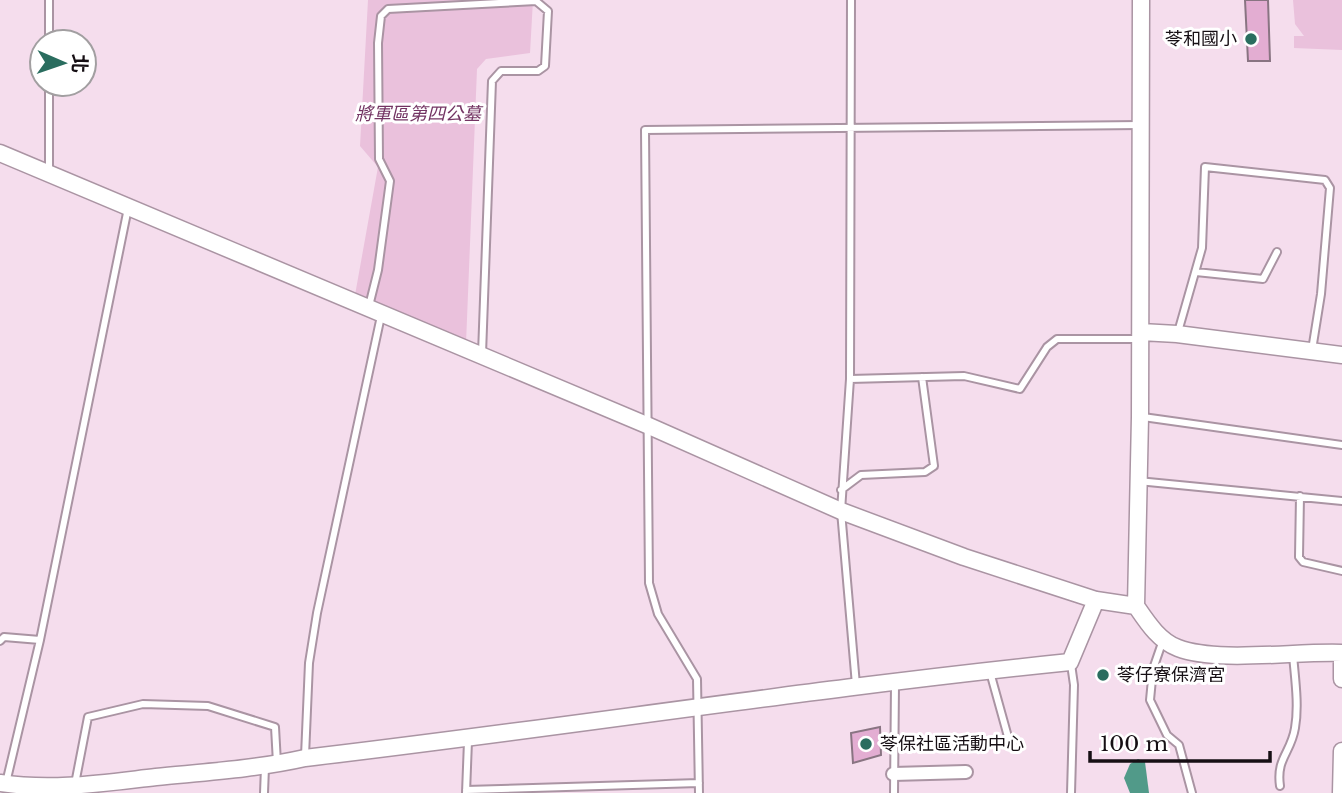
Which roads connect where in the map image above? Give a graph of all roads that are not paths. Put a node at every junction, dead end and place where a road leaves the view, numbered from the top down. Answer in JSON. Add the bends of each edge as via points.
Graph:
{"nodes":[{"id":1,"x":49,"y":0,"type":"edge"},
{"id":2,"x":851,"y":0,"type":"edge"},
{"id":3,"x":1141,"y":0,"type":"edge"},
{"id":4,"x":432,"y":3,"type":"edge"},
{"id":5,"x":49,"y":28,"type":"edge"},
{"id":6,"x":49,"y":98,"type":"edge"},
{"id":7,"x":1141,"y":125,"type":"junction"},
{"id":8,"x":852,"y":127,"type":"junction"},
{"id":9,"x":0,"y":153,"type":"edge"},
{"id":10,"x":49,"y":174,"type":"junction"},
{"id":11,"x":128,"y":206,"type":"junction"},
{"id":12,"x":1277,"y":252,"type":"dead end"},
{"id":13,"x":1195,"y":272,"type":"junction"},
{"id":14,"x":375,"y":311,"type":"junction"},
{"id":15,"x":1177,"y":334,"type":"junction"},
{"id":16,"x":1141,"y":336,"type":"junction"},
{"id":17,"x":1312,"y":350,"type":"junction"},
{"id":18,"x":1342,"y":355,"type":"edge"},
{"id":19,"x":482,"y":356,"type":"junction"},
{"id":20,"x":922,"y":377,"type":"junction"},
{"id":21,"x":850,"y":379,"type":"junction"},
{"id":22,"x":1140,"y":417,"type":"junction"},
{"id":23,"x":649,"y":426,"type":"junction"},
{"id":24,"x":1342,"y":445,"type":"edge"},
{"id":25,"x":1138,"y":481,"type":"junction"},
{"id":26,"x":841,"y":490,"type":"junction"},
{"id":27,"x":1300,"y":496,"type":"junction"},
{"id":28,"x":1342,"y":501,"type":"edge"},
{"id":29,"x":841,"y":511,"type":"junction"},
{"id":30,"x":1342,"y":571,"type":"edge"},
{"id":31,"x":1096,"y":600,"type":"junction"},
{"id":32,"x":1136,"y":606,"type":"junction"},
{"id":33,"x":1163,"y":639,"type":"junction"},
{"id":34,"x":0,"y":640,"type":"edge"},
{"id":35,"x":40,"y":640,"type":"junction"},
{"id":36,"x":1342,"y":652,"type":"edge"},
{"id":37,"x":1293,"y":653,"type":"junction"},
{"id":38,"x":1070,"y":662,"type":"junction"},
{"id":39,"x":989,"y":670,"type":"junction"},
{"id":40,"x":1342,"y":679,"type":"edge"},
{"id":41,"x":895,"y":682,"type":"junction"},
{"id":42,"x":856,"y":685,"type":"junction"},
{"id":43,"x":697,"y":709,"type":"junction"},
{"id":44,"x":468,"y":739,"type":"junction"},
{"id":45,"x":1010,"y":744,"type":"dead end"},
{"id":46,"x":1342,"y":751,"type":"edge"},
{"id":47,"x":305,"y":758,"type":"junction"},
{"id":48,"x":271,"y":765,"type":"junction"},
{"id":49,"x":966,"y":772,"type":"dead end"},
{"id":50,"x":893,"y":774,"type":"junction"},
{"id":51,"x":3,"y":783,"type":"edge"},
{"id":52,"x":699,"y":783,"type":"junction"},
{"id":53,"x":75,"y":786,"type":"junction"},
{"id":54,"x":1280,"y":786,"type":"dead end"},
{"id":55,"x":41,"y":790,"type":"edge"},
{"id":56,"x":466,"y":791,"type":"edge"},
{"id":57,"x":264,"y":793,"type":"edge"},
{"id":58,"x":699,"y":793,"type":"edge"},
{"id":59,"x":894,"y":793,"type":"edge"},
{"id":60,"x":1071,"y":793,"type":"edge"},
{"id":61,"x":1192,"y":793,"type":"edge"},
{"id":62,"x":1341,"y":793,"type":"edge"}],
"edges":[{"from":1,"to":5,"type":"lane"},
{"from":2,"to":8,"type":"lane"},
{"from":3,"to":7,"type":"street"},
{"from":4,"to":14,"type":"lane","via":[[388,9],[381,16],[377,43],[379,159],[390,181]]},
{"from":4,"to":19,"type":"lane","via":[[537,1],[548,11],[545,66],[538,71],[501,71],[492,81]]},
{"from":6,"to":10,"type":"lane"},
{"from":7,"to":8,"type":"lane"},
{"from":7,"to":16,"type":"street"},
{"from":8,"to":21,"type":"lane"},
{"from":8,"to":23,"type":"lane","via":[[645,130]]},
{"from":9,"to":10,"type":"street"},
{"from":10,"to":11,"type":"street"},
{"from":11,"to":14,"type":"street"},
{"from":11,"to":35,"type":"lane"},
{"from":12,"to":13,"type":"lane","via":[[1264,279]]},
{"from":13,"to":15,"type":"lane"},
{"from":13,"to":17,"type":"lane","via":[[1202,248],[1205,167],[1325,180],[1330,188]]},
{"from":14,"to":19,"type":"street"},
{"from":14,"to":47,"type":"lane","via":[[309,663]]},
{"from":15,"to":16,"type":"street"},
{"from":15,"to":17,"type":"street"},
{"from":16,"to":20,"type":"lane","via":[[1057,339],[1020,389],[964,376]]},
{"from":16,"to":22,"type":"street"},
{"from":17,"to":18,"type":"street"},
{"from":19,"to":23,"type":"street"},
{"from":20,"to":21,"type":"lane"},
{"from":20,"to":26,"type":"lane","via":[[933,466],[925,472],[861,475]]},
{"from":21,"to":26,"type":"lane"},
{"from":22,"to":24,"type":"lane"},
{"from":22,"to":25,"type":"street"},
{"from":23,"to":29,"type":"street"},
{"from":23,"to":43,"type":"lane","via":[[649,583],[659,614],[697,679]]},
{"from":25,"to":27,"type":"lane"},
{"from":25,"to":32,"type":"street"},
{"from":26,"to":29,"type":"lane"},
{"from":27,"to":28,"type":"lane"},
{"from":27,"to":30,"type":"lane","via":[[1299,557],[1303,562]]},
{"from":29,"to":31,"type":"street"},
{"from":29,"to":42,"type":"lane"},
{"from":31,"to":32,"type":"street"},
{"from":31,"to":38,"type":"street"},
{"from":32,"to":33,"type":"street"},
{"from":33,"to":37,"type":"street","via":[[1178,648],[1201,652]]},
{"from":33,"to":61,"type":"lane","via":[[1153,669],[1150,700],[1167,735],[1179,745]]},
{"from":34,"to":35,"type":"lane"},
{"from":35,"to":51,"type":"lane"},
{"from":36,"to":37,"type":"street"},
{"from":36,"to":40,"type":"street"},
{"from":37,"to":54,"type":"lane","via":[[1296,717],[1289,750],[1278,769]]},
{"from":38,"to":39,"type":"street"},
{"from":38,"to":60,"type":"lane","via":[[1074,685]]},
{"from":39,"to":41,"type":"street"},
{"from":39,"to":45,"type":"lane"},
{"from":41,"to":42,"type":"street"},
{"from":41,"to":50,"type":"lane"},
{"from":42,"to":43,"type":"street"},
{"from":43,"to":44,"type":"street"},
{"from":43,"to":52,"type":"lane"},
{"from":44,"to":47,"type":"street"},
{"from":44,"to":56,"type":"lane"},
{"from":46,"to":62,"type":"street"},
{"from":47,"to":48,"type":"street"},
{"from":48,"to":53,"type":"street"},
{"from":48,"to":53,"type":"lane","via":[[275,727],[208,706],[143,704],[88,716]]},
{"from":48,"to":57,"type":"lane"},
{"from":49,"to":50,"type":"street"},
{"from":50,"to":59,"type":"lane"},
{"from":51,"to":55,"type":"street"},
{"from":52,"to":56,"type":"lane"},
{"from":52,"to":58,"type":"lane"},
{"from":53,"to":55,"type":"street"}]}
